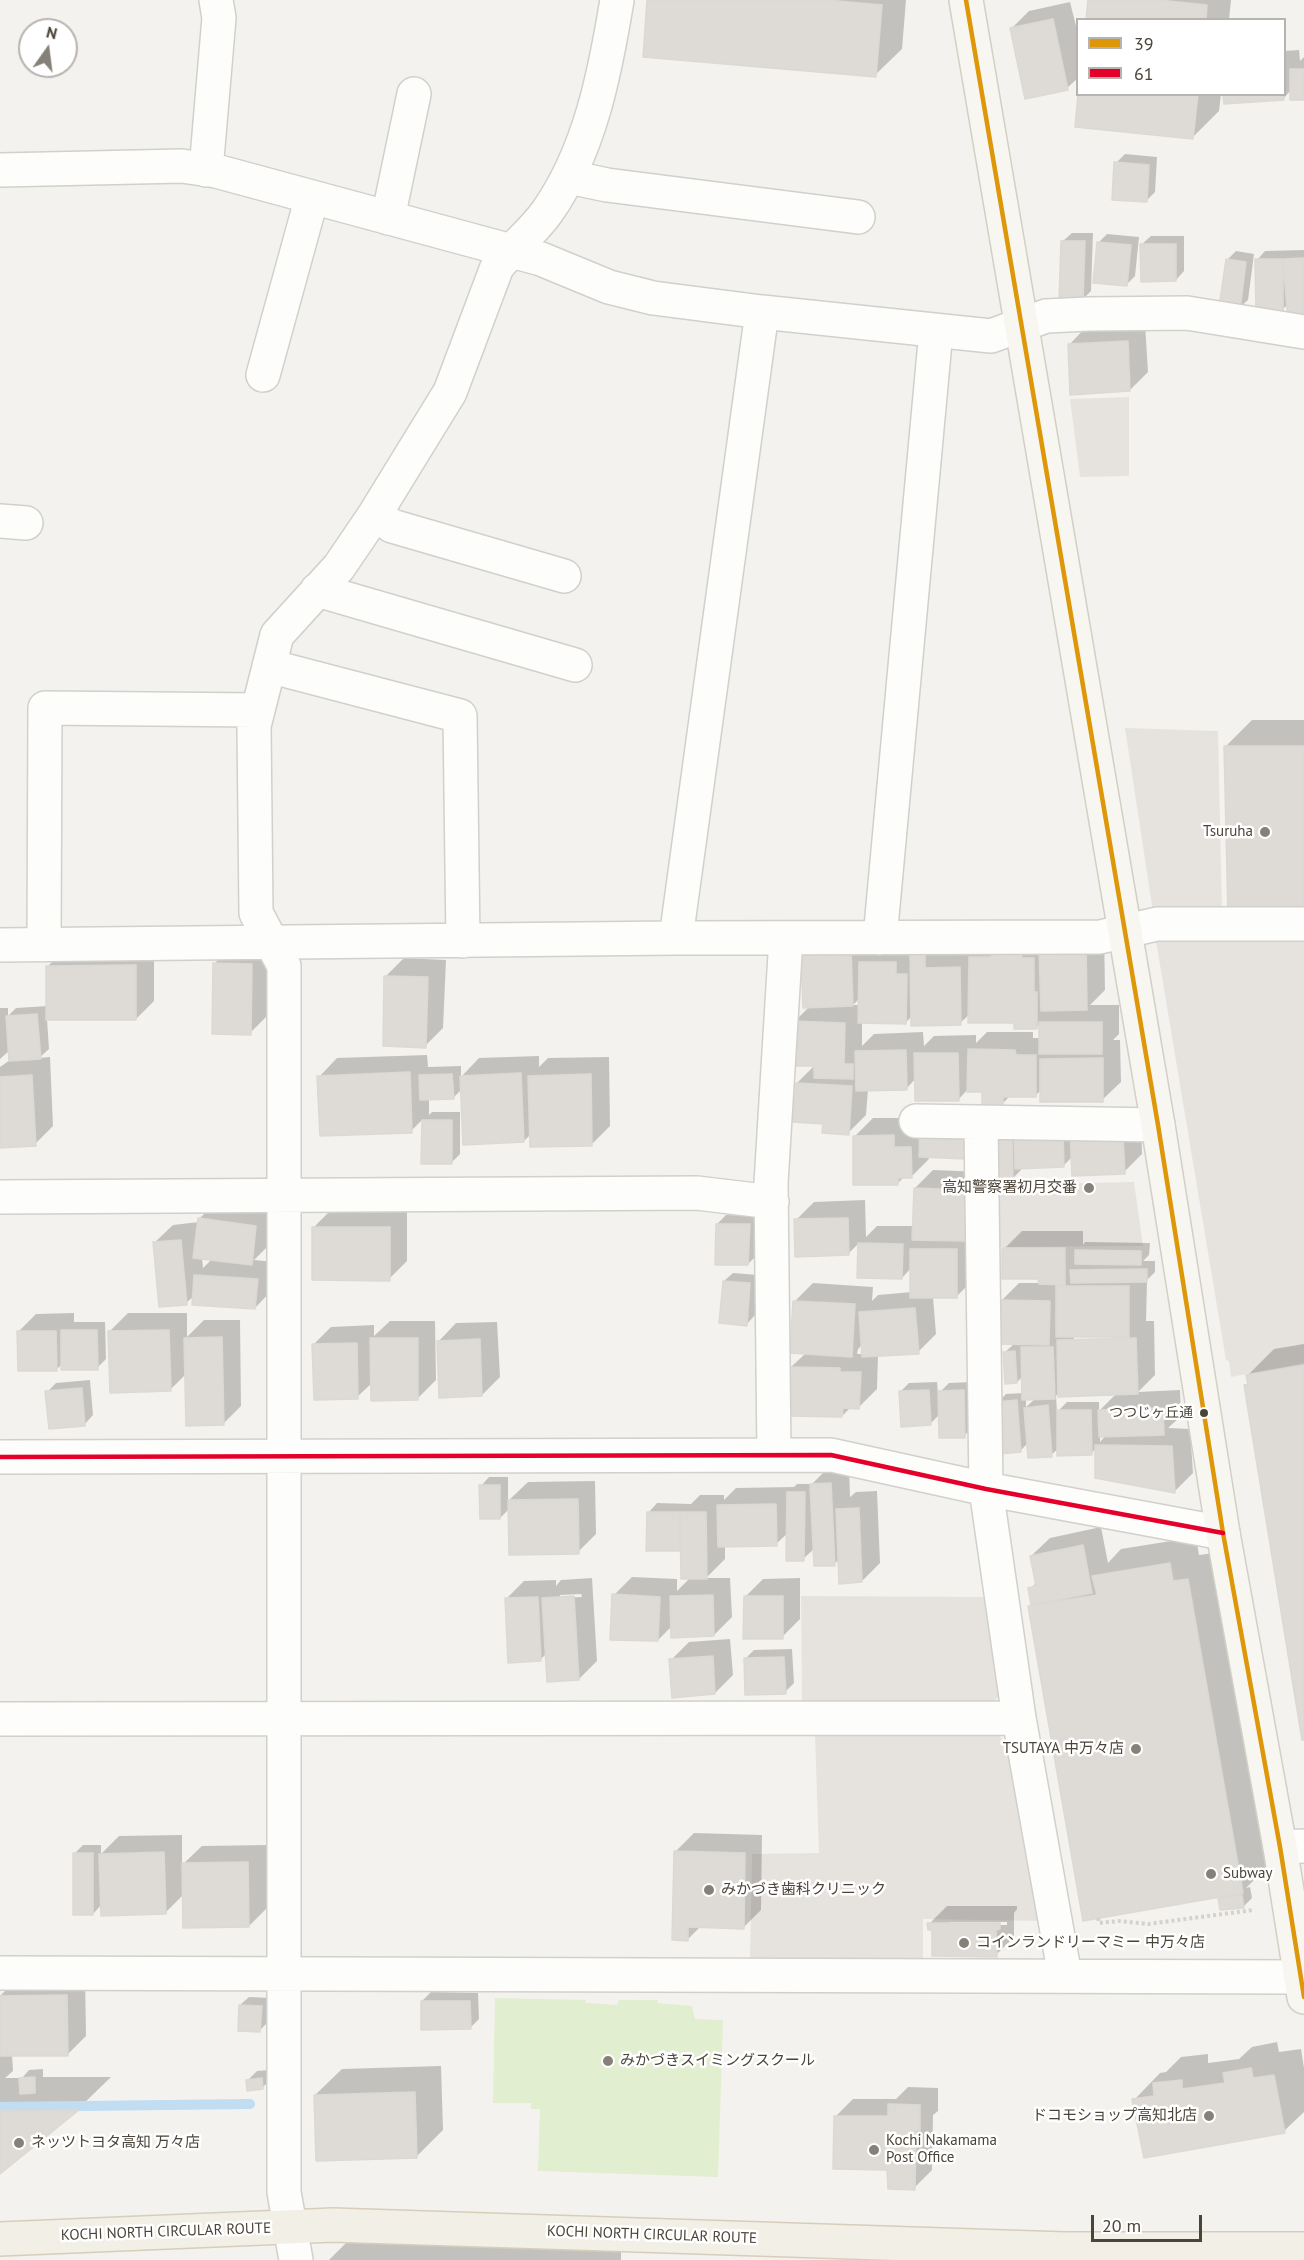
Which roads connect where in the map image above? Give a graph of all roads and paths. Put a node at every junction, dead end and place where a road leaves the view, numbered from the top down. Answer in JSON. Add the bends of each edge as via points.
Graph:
{"nodes":[{"id":1,"x":216,"y":0,"type":"edge"},
{"id":2,"x":617,"y":0,"type":"edge"},
{"id":3,"x":966,"y":0,"type":"edge"},
{"id":4,"x":414,"y":94,"type":"dead end"},
{"id":5,"x":0,"y":170,"type":"edge"},
{"id":6,"x":206,"y":170,"type":"junction"},
{"id":7,"x":569,"y":177,"type":"junction"},
{"id":8,"x":312,"y":197,"type":"junction"},
{"id":9,"x":858,"y":217,"type":"dead end"},
{"id":10,"x":388,"y":218,"type":"junction"},
{"id":11,"x":510,"y":251,"type":"junction"},
{"id":12,"x":762,"y":312,"type":"junction"},
{"id":13,"x":1021,"y":325,"type":"junction"},
{"id":14,"x":936,"y":331,"type":"junction"},
{"id":15,"x":1304,"y":332,"type":"edge"},
{"id":16,"x":263,"y":375,"type":"dead end"},
{"id":17,"x":375,"y":514,"type":"junction"},
{"id":18,"x":564,"y":576,"type":"dead end"},
{"id":19,"x":317,"y":590,"type":"junction"},
{"id":20,"x":575,"y":665,"type":"dead end"},
{"id":21,"x":269,"y":666,"type":"junction"},
{"id":22,"x":258,"y":710,"type":"junction"},
{"id":23,"x":1304,"y":924,"type":"edge"},
{"id":24,"x":1125,"y":932,"type":"junction"},
{"id":25,"x":676,"y":938,"type":"junction"},
{"id":26,"x":786,"y":938,"type":"junction"},
{"id":27,"x":880,"y":938,"type":"junction"},
{"id":28,"x":272,"y":941,"type":"junction"},
{"id":29,"x":463,"y":941,"type":"junction"},
{"id":30,"x":0,"y":945,"type":"edge"},
{"id":31,"x":44,"y":945,"type":"junction"},
{"id":32,"x":916,"y":1121,"type":"dead end"},
{"id":33,"x":981,"y":1123,"type":"junction"},
{"id":34,"x":1158,"y":1125,"type":"junction"},
{"id":35,"x":0,"y":1197,"type":"edge"},
{"id":36,"x":284,"y":1197,"type":"junction"},
{"id":37,"x":772,"y":1202,"type":"junction"},
{"id":38,"x":774,"y":1455,"type":"junction"},
{"id":39,"x":283,"y":1456,"type":"junction"},
{"id":40,"x":0,"y":1457,"type":"edge"},
{"id":41,"x":986,"y":1489,"type":"junction"},
{"id":42,"x":1223,"y":1533,"type":"junction"},
{"id":43,"x":284,"y":1717,"type":"junction"},
{"id":44,"x":1019,"y":1718,"type":"junction"},
{"id":45,"x":0,"y":1719,"type":"edge"},
{"id":46,"x":1292,"y":1846,"type":"edge"},
{"id":47,"x":1260,"y":1909,"type":"dead end"},
{"id":48,"x":1098,"y":1918,"type":"dead end"},
{"id":49,"x":0,"y":1972,"type":"edge"},
{"id":50,"x":285,"y":1973,"type":"junction"},
{"id":51,"x":1065,"y":1976,"type":"junction"},
{"id":52,"x":1302,"y":1987,"type":"edge"},
{"id":53,"x":289,"y":2228,"type":"junction"},
{"id":54,"x":0,"y":2239,"type":"edge"},
{"id":55,"x":1304,"y":2249,"type":"edge"},
{"id":56,"x":296,"y":2260,"type":"edge"}],
"edges":[{"from":1,"to":6,"type":"street","via":[[219,18]]},
{"from":2,"to":7,"type":"street","via":[[591,120]]},
{"from":3,"to":13,"type":"main road"},
{"from":4,"to":10,"type":"street"},
{"from":5,"to":6,"type":"street","via":[[182,166]]},
{"from":6,"to":8,"type":"street"},
{"from":7,"to":9,"type":"street"},
{"from":7,"to":11,"type":"street","via":[[530,234]]},
{"from":8,"to":10,"type":"street"},
{"from":8,"to":16,"type":"street"},
{"from":10,"to":11,"type":"street"},
{"from":11,"to":12,"type":"street","via":[[541,259],[609,287],[653,298]]},
{"from":11,"to":17,"type":"street","via":[[497,267],[450,392]]},
{"from":12,"to":14,"type":"street"},
{"from":12,"to":25,"type":"street"},
{"from":13,"to":14,"type":"street","via":[[991,336]]},
{"from":13,"to":15,"type":"street","via":[[1052,315],[1187,313]]},
{"from":13,"to":24,"type":"main road"},
{"from":14,"to":27,"type":"street"},
{"from":17,"to":18,"type":"street","via":[[392,526]]},
{"from":17,"to":19,"type":"street","via":[[339,567]]},
{"from":19,"to":20,"type":"street"},
{"from":19,"to":21,"type":"street","via":[[277,635]]},
{"from":21,"to":22,"type":"street"},
{"from":21,"to":29,"type":"street","via":[[460,716]]},
{"from":22,"to":28,"type":"street","via":[[254,726],[256,913]]},
{"from":22,"to":31,"type":"street","via":[[45,708]]},
{"from":23,"to":24,"type":"street","via":[[1157,924]]},
{"from":24,"to":27,"type":"street","via":[[1100,937]]},
{"from":24,"to":34,"type":"main road"},
{"from":25,"to":26,"type":"street"},
{"from":25,"to":29,"type":"street"},
{"from":26,"to":27,"type":"street"},
{"from":26,"to":37,"type":"street"},
{"from":28,"to":29,"type":"street"},
{"from":28,"to":31,"type":"street"},
{"from":28,"to":36,"type":"street","via":[[284,966]]},
{"from":30,"to":31,"type":"street"},
{"from":32,"to":33,"type":"street"},
{"from":33,"to":34,"type":"street"},
{"from":33,"to":41,"type":"street"},
{"from":34,"to":42,"type":"main road"},
{"from":35,"to":36,"type":"street"},
{"from":36,"to":37,"type":"street","via":[[697,1193]]},
{"from":36,"to":39,"type":"street"},
{"from":37,"to":38,"type":"street"},
{"from":38,"to":39,"type":"street"},
{"from":38,"to":41,"type":"street","via":[[831,1455]]},
{"from":39,"to":40,"type":"street"},
{"from":39,"to":43,"type":"street"},
{"from":41,"to":42,"type":"street"},
{"from":41,"to":44,"type":"street"},
{"from":42,"to":46,"type":"main road"},
{"from":43,"to":44,"type":"street"},
{"from":43,"to":45,"type":"street"},
{"from":43,"to":50,"type":"street"},
{"from":44,"to":51,"type":"street"},
{"from":46,"to":52,"type":"main road"},
{"from":47,"to":48,"type":"path","via":[[1148,1924],[1099,1923]]},
{"from":49,"to":50,"type":"street"},
{"from":50,"to":51,"type":"street"},
{"from":50,"to":53,"type":"street","via":[[284,2192]]},
{"from":51,"to":52,"type":"street"},
{"from":53,"to":54,"type":"main road","name":"KOCHI NORTH CIRCULAR ROUTE"},
{"from":53,"to":55,"type":"main road","name":"KOCHI NORTH CIRCULAR ROUTE","via":[[345,2226],[1065,2249]]},
{"from":53,"to":56,"type":"street"}]}
